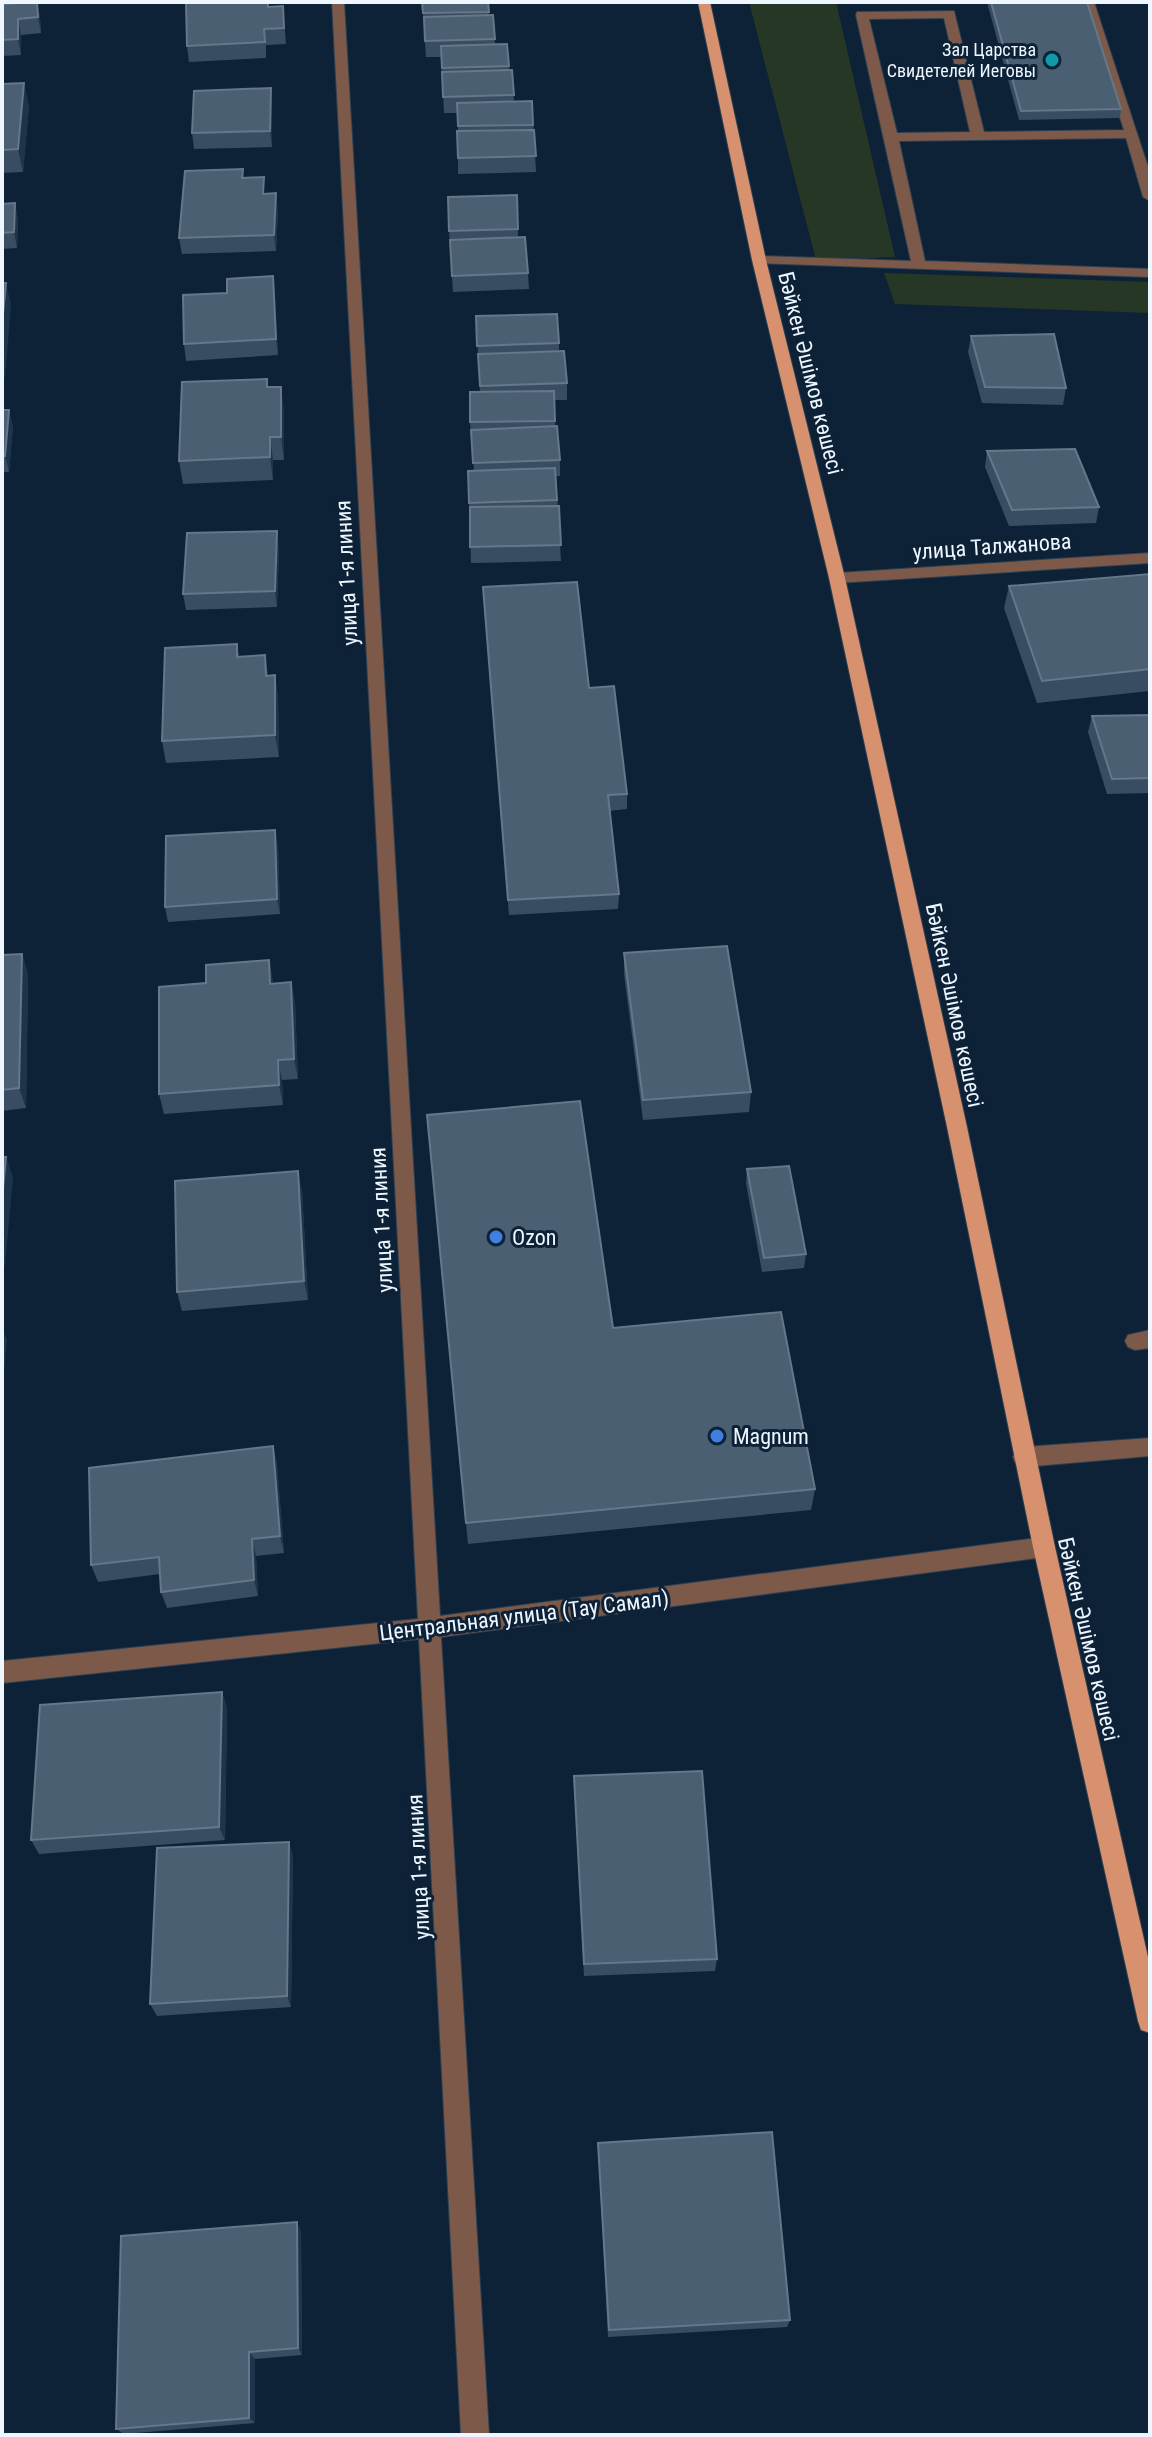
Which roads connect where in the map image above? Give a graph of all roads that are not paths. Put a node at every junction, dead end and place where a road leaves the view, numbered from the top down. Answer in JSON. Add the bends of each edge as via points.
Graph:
{"nodes":[{"id":1,"x":338,"y":2,"type":"edge"},
{"id":2,"x":704,"y":2,"type":"edge"},
{"id":3,"x":1088,"y":2,"type":"edge"},
{"id":4,"x":1132,"y":134,"type":"junction"},
{"id":5,"x":891,"y":137,"type":"junction"},
{"id":6,"x":978,"y":137,"type":"junction"},
{"id":7,"x":1150,"y":197,"type":"edge"},
{"id":8,"x":759,"y":260,"type":"junction"},
{"id":9,"x":919,"y":265,"type":"junction"},
{"id":10,"x":1150,"y":273,"type":"edge"},
{"id":11,"x":1150,"y":558,"type":"edge"},
{"id":12,"x":837,"y":578,"type":"junction"},
{"id":13,"x":1150,"y":1447,"type":"edge"},
{"id":14,"x":1024,"y":1457,"type":"junction"},
{"id":15,"x":1044,"y":1547,"type":"junction"},
{"id":16,"x":428,"y":1628,"type":"junction"},
{"id":17,"x":2,"y":1672,"type":"edge"},
{"id":18,"x":1150,"y":2021,"type":"edge"},
{"id":19,"x":475,"y":2435,"type":"edge"}],
"edges":[{"from":1,"to":16,"type":"street","name":"улица 1-я линия"},
{"from":2,"to":8,"type":"main road","name":"Бәйкен Әшімов көшесі"},
{"from":3,"to":4,"type":"street"},
{"from":4,"to":6,"type":"street"},
{"from":4,"to":7,"type":"street"},
{"from":5,"to":6,"type":"street"},
{"from":5,"to":6,"type":"street","via":[[862,15],[949,14]]},
{"from":5,"to":9,"type":"street"},
{"from":8,"to":9,"type":"street"},
{"from":8,"to":12,"type":"main road","name":"Бәйкен Әшімов көшесі"},
{"from":9,"to":10,"type":"street"},
{"from":11,"to":12,"type":"street","name":"улица Талжанова"},
{"from":12,"to":14,"type":"main road","name":"Бәйкен Әшімов көшесі"},
{"from":13,"to":14,"type":"street"},
{"from":14,"to":15,"type":"main road","name":"Бәйкен Әшімов көшесі"},
{"from":15,"to":16,"type":"street","name":"Центральная улица (Тау Самал)"},
{"from":15,"to":18,"type":"main road","name":"Бәйкен Әшімов көшесі"},
{"from":16,"to":17,"type":"street","name":"Центральная улица (Тау Самал)"},
{"from":16,"to":19,"type":"street","name":"улица 1-я линия"}]}
